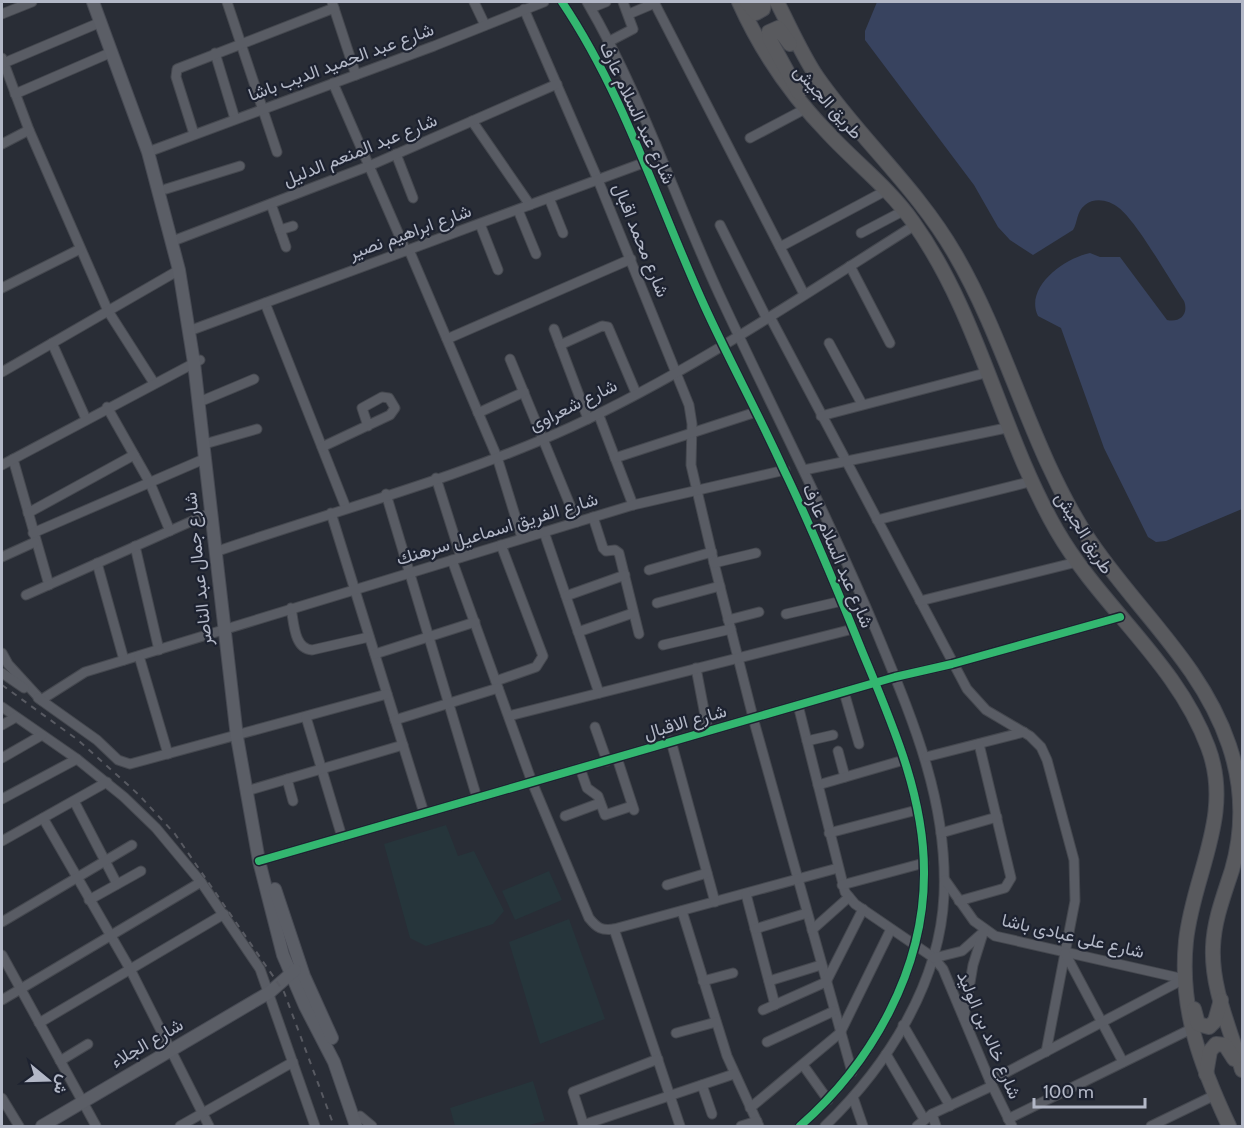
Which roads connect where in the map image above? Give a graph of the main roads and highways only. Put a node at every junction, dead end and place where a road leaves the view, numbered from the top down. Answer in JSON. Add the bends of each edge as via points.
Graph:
{"nodes":[{"id":1,"x":93,"y":2,"type":"edge"},
{"id":2,"x":102,"y":2,"type":"edge"},
{"id":3,"x":738,"y":2,"type":"edge"},
{"id":4,"x":747,"y":2,"type":"edge"},
{"id":5,"x":764,"y":2,"type":"edge"},
{"id":6,"x":777,"y":2,"type":"edge"},
{"id":7,"x":816,"y":76,"type":"junction"},
{"id":8,"x":803,"y":107,"type":"junction"},
{"id":9,"x":151,"y":151,"type":"junction"},
{"id":10,"x":176,"y":240,"type":"junction"},
{"id":11,"x":192,"y":330,"type":"junction"},
{"id":12,"x":197,"y":362,"type":"junction"},
{"id":13,"x":217,"y":551,"type":"junction"},
{"id":14,"x":238,"y":736,"type":"junction"},
{"id":15,"x":263,"y":860,"type":"junction"},
{"id":16,"x":1185,"y":960,"type":"junction"},
{"id":17,"x":295,"y":969,"type":"junction"},
{"id":18,"x":270,"y":992,"type":"junction"},
{"id":19,"x":299,"y":994,"type":"junction"},
{"id":20,"x":1221,"y":1000,"type":"junction"},
{"id":21,"x":314,"y":1002,"type":"junction"},
{"id":22,"x":1241,"y":1067,"type":"edge"},
{"id":23,"x":1206,"y":1075,"type":"junction"},
{"id":24,"x":360,"y":1123,"type":"edge"},
{"id":25,"x":42,"y":1126,"type":"edge"},
{"id":26,"x":1229,"y":1126,"type":"edge"}],
"edges":[{"from":1,"to":9,"type":"main road","name":"شارع جمال عبد الناصر"},
{"from":2,"to":9,"type":"main road","name":"شارع جمال عبد الناصر"},
{"from":3,"to":8,"type":"highway","name":"طريق الجيش","via":[[762,47]]},
{"from":4,"to":5,"type":"highway","via":[[756,13],[763,9]]},
{"from":6,"to":7,"type":"highway","name":"طريق الجيش"},
{"from":7,"to":8,"type":"highway","via":[[800,60],[781,30],[771,29],[770,40],[794,80]]},
{"from":7,"to":20,"type":"highway","name":"طريق الجيش","via":[[912,190],[946,238],[976,292],[1051,471],[1073,513],[1098,553],[1187,664],[1222,727],[1237,772],[1241,812],[1237,848],[1214,938],[1214,968]]},
{"from":8,"to":16,"type":"highway","name":"طريق الجيش","via":[[887,190],[915,225],[952,284],[1032,481],[1055,526],[1077,562],[1175,685],[1200,729],[1213,764],[1218,800],[1191,909]]},
{"from":9,"to":10,"type":"main road","name":"شارع جمال عبد الناصر"},
{"from":9,"to":10,"type":"main road","name":"شارع جمال عبد الناصر","via":[[166,189]]},
{"from":10,"to":11,"type":"main road","name":"شارع جمال عبد الناصر"},
{"from":10,"to":11,"type":"main road","name":"شارع جمال عبد الناصر"},
{"from":11,"to":12,"type":"main road","name":"شارع جمال عبد الناصر"},
{"from":12,"to":13,"type":"main road","name":"شارع جمال عبد الناصر"},
{"from":12,"to":13,"type":"main road","name":"شارع جمال عبد الناصر","via":[[204,459]]},
{"from":13,"to":14,"type":"main road","name":"شارع جمال عبد الناصر"},
{"from":14,"to":15,"type":"main road","name":"شارع جمال عبد الناصر"},
{"from":14,"to":15,"type":"main road","name":"شارع جمال عبد الناصر"},
{"from":15,"to":17,"type":"main road","name":"شارع جمال عبد الناصر"},
{"from":16,"to":20,"type":"highway","via":[[1196,1022],[1200,1026],[1214,1023]]},
{"from":16,"to":23,"type":"highway","name":"طريق الجيش","via":[[1191,1029]]},
{"from":17,"to":18,"type":"main road","name":"شارع الجلاء"},
{"from":17,"to":19,"type":"main road","name":"شارع جمال عبد الناصر"},
{"from":17,"to":21,"type":"main road","name":"شارع جمال عبد الناصر"},
{"from":18,"to":19,"type":"main road"},
{"from":18,"to":25,"type":"main road","name":"شارع الجلاء"},
{"from":19,"to":21,"type":"main road"},
{"from":19,"to":24,"type":"main road","name":"شارع جمال عبد الناصر"},
{"from":20,"to":22,"type":"highway","name":"طريق الجيش"},
{"from":21,"to":24,"type":"main road","name":"شارع جمال عبد الناصر","via":[[342,1061]]},
{"from":22,"to":23,"type":"highway","via":[[1227,1047],[1216,1044],[1210,1051]]},
{"from":23,"to":26,"type":"highway","name":"طريق الجيش"}]}
